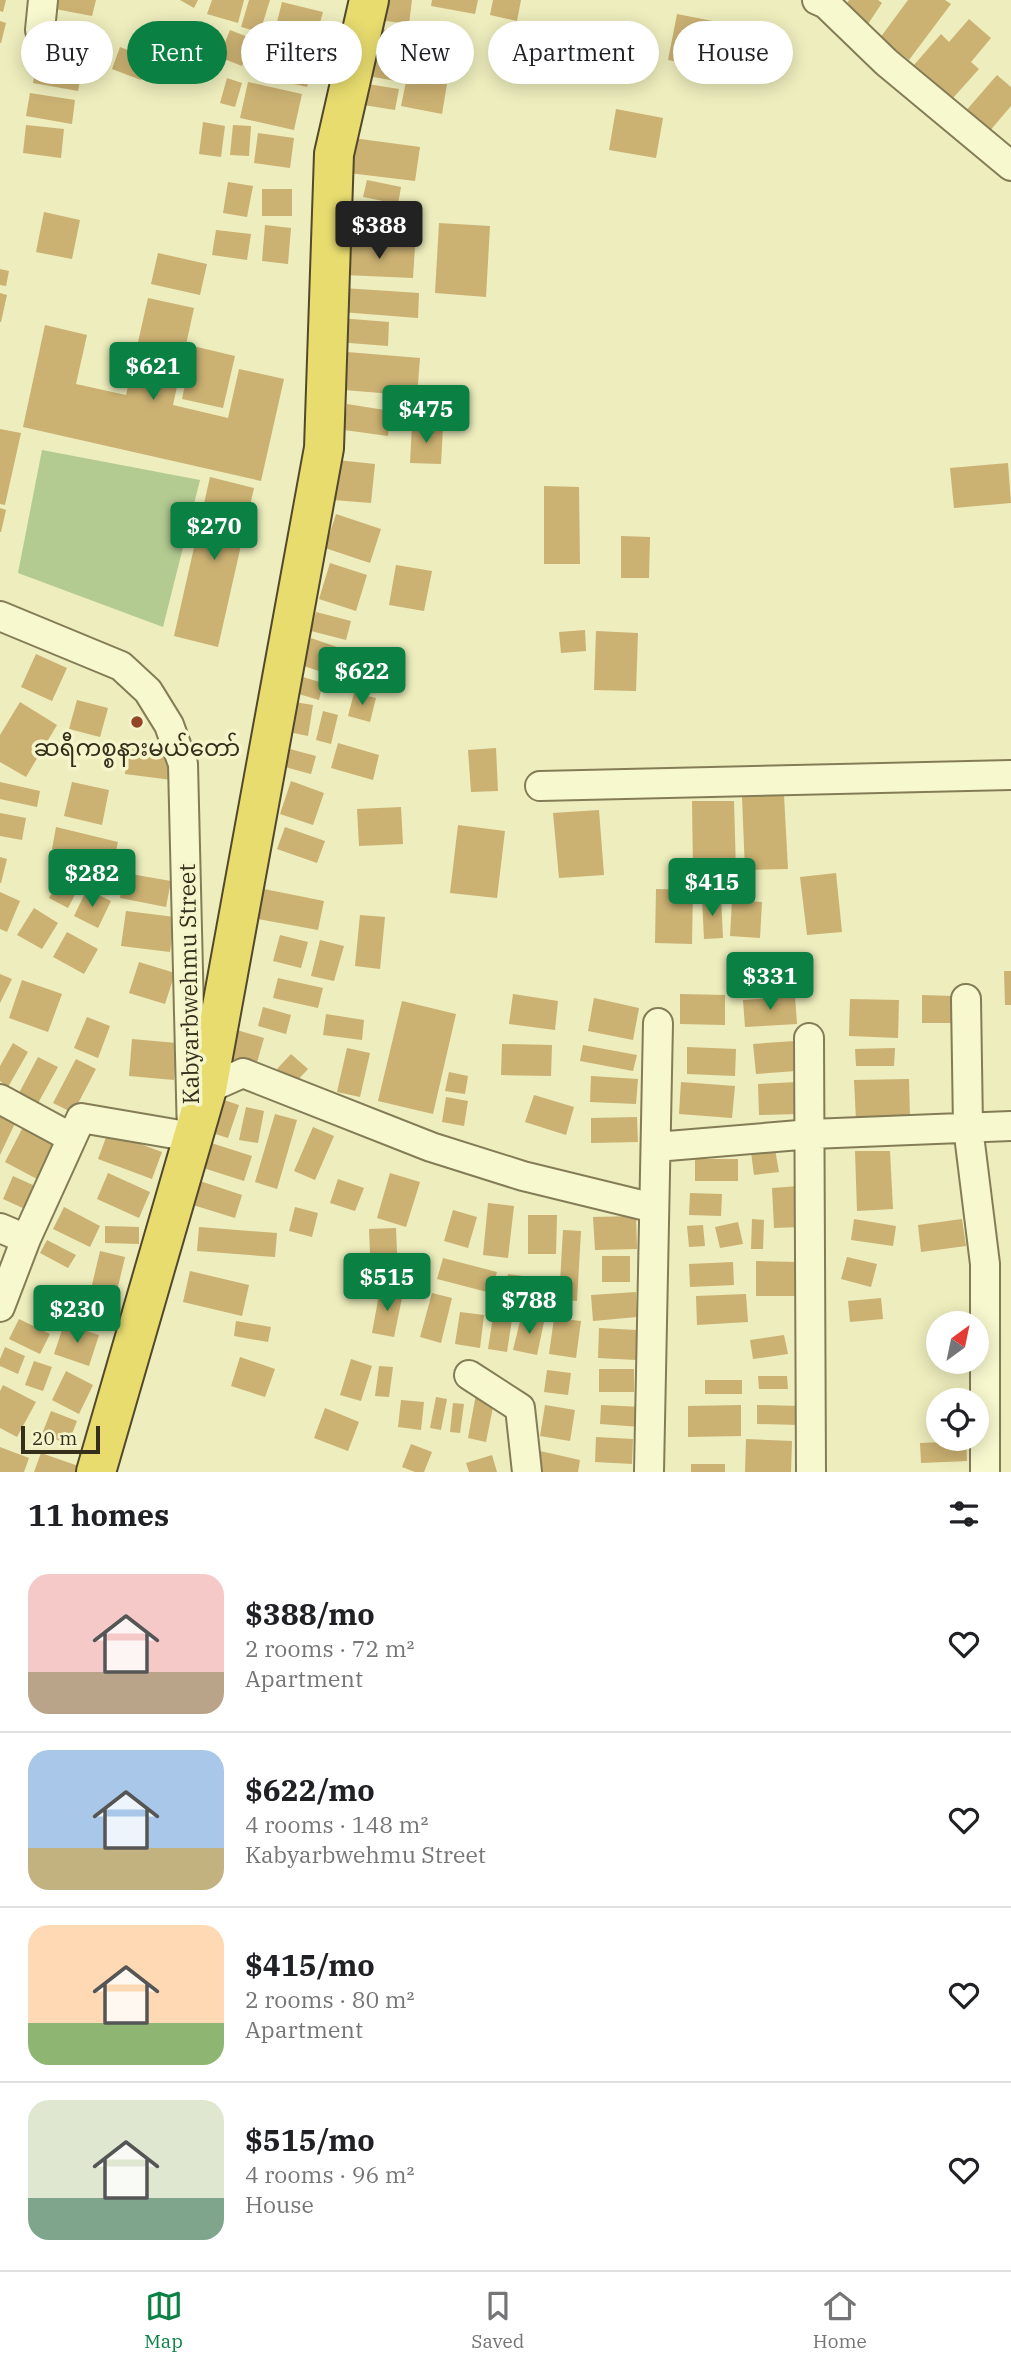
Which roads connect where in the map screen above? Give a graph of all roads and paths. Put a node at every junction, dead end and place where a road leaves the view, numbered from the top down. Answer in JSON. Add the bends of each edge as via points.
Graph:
{"nodes":[{"id":1,"x":43,"y":0,"type":"edge"},
{"id":2,"x":369,"y":0,"type":"edge"},
{"id":3,"x":817,"y":0,"type":"edge"},
{"id":4,"x":41,"y":21,"type":"edge"},
{"id":5,"x":1011,"y":166,"type":"edge"},
{"id":6,"x":0,"y":615,"type":"edge"},
{"id":7,"x":1011,"y":775,"type":"edge"},
{"id":8,"x":540,"y":786,"type":"dead end"},
{"id":9,"x":966,"y":999,"type":"dead end"},
{"id":10,"x":658,"y":1023,"type":"dead end"},
{"id":11,"x":808,"y":1038,"type":"dead end"},
{"id":12,"x":207,"y":1089,"type":"junction"},
{"id":13,"x":0,"y":1099,"type":"edge"},
{"id":14,"x":1011,"y":1125,"type":"edge"},
{"id":15,"x":968,"y":1127,"type":"junction"},
{"id":16,"x":810,"y":1134,"type":"junction"},
{"id":17,"x":192,"y":1137,"type":"junction"},
{"id":18,"x":72,"y":1138,"type":"junction"},
{"id":19,"x":656,"y":1147,"type":"junction"},
{"id":20,"x":654,"y":1208,"type":"junction"},
{"id":21,"x":0,"y":1228,"type":"edge"},
{"id":22,"x":26,"y":1240,"type":"junction"},
{"id":23,"x":0,"y":1307,"type":"edge"},
{"id":24,"x":469,"y":1375,"type":"dead end"},
{"id":25,"x":96,"y":1472,"type":"edge"},
{"id":26,"x":527,"y":1472,"type":"edge"},
{"id":27,"x":649,"y":1472,"type":"edge"},
{"id":28,"x":811,"y":1472,"type":"edge"},
{"id":29,"x":985,"y":1472,"type":"edge"}],
"edges":[{"from":1,"to":4,"type":"street"},
{"from":2,"to":12,"type":"highway","via":[[334,154],[324,448]]},
{"from":3,"to":5,"type":"street"},
{"from":6,"to":17,"type":"street","name":"Kabyarbwehmu Street","via":[[121,666],[148,691],[169,725],[183,764]]},
{"from":7,"to":8,"type":"street"},
{"from":9,"to":15,"type":"street"},
{"from":10,"to":19,"type":"street"},
{"from":11,"to":16,"type":"street"},
{"from":12,"to":17,"type":"highway"},
{"from":12,"to":20,"type":"street","via":[[243,1073],[431,1147],[523,1176]]},
{"from":13,"to":18,"type":"street"},
{"from":14,"to":15,"type":"street"},
{"from":15,"to":16,"type":"street"},
{"from":15,"to":29,"type":"street","via":[[985,1264]]},
{"from":16,"to":19,"type":"street"},
{"from":16,"to":28,"type":"street"},
{"from":17,"to":18,"type":"street","name":"Kabyarbwehmu Street","via":[[81,1118]]},
{"from":17,"to":25,"type":"highway"},
{"from":18,"to":22,"type":"street","name":"Kabyarbwehmu Street"},
{"from":19,"to":20,"type":"street"},
{"from":20,"to":27,"type":"street"},
{"from":21,"to":22,"type":"street"},
{"from":22,"to":23,"type":"street","name":"Kabyarbwehmu Street"},
{"from":24,"to":26,"type":"street","via":[[520,1408]]}]}
